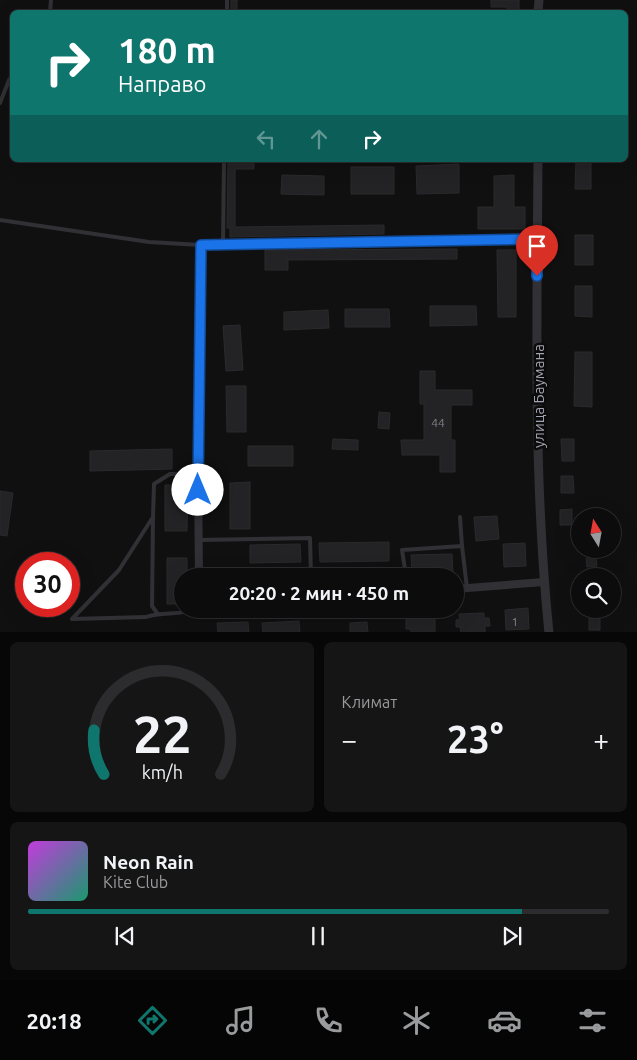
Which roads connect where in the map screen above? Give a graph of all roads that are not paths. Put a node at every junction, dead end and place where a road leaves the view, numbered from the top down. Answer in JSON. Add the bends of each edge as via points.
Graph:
{"nodes":[{"id":1,"x":10,"y":79,"type":"edge"},
{"id":2,"x":0,"y":103,"type":"edge"},
{"id":3,"x":224,"y":162,"type":"edge"},
{"id":4,"x":538,"y":162,"type":"edge"},
{"id":5,"x":0,"y":220,"type":"edge"},
{"id":6,"x":537,"y":239,"type":"junction"},
{"id":7,"x":223,"y":244,"type":"junction"},
{"id":8,"x":201,"y":245,"type":"junction"},
{"id":9,"x":198,"y":474,"type":"junction"},
{"id":10,"x":153,"y":517,"type":"junction"},
{"id":11,"x":460,"y":517,"type":"dead end"},
{"id":12,"x":198,"y":540,"type":"junction"},
{"id":13,"x":462,"y":546,"type":"junction"},
{"id":14,"x":199,"y":568,"type":"edge"},
{"id":15,"x":311,"y":568,"type":"edge"},
{"id":16,"x":405,"y":568,"type":"edge"},
{"id":17,"x":544,"y":582,"type":"junction"},
{"id":18,"x":464,"y":588,"type":"edge"},
{"id":19,"x":467,"y":588,"type":"junction"},
{"id":20,"x":156,"y":613,"type":"junction"},
{"id":21,"x":174,"y":613,"type":"edge"},
{"id":22,"x":549,"y":632,"type":"edge"}],
"edges":[{"from":1,"to":2,"type":"lane"},
{"from":3,"to":7,"type":"lane"},
{"from":4,"to":6,"type":"street","name":"улица Баумана"},
{"from":5,"to":8,"type":"lane","via":[[149,242]]},
{"from":6,"to":7,"type":"lane"},
{"from":6,"to":17,"type":"street","name":"улица Баумана","via":[[539,480]]},
{"from":7,"to":8,"type":"lane"},
{"from":8,"to":9,"type":"street"},
{"from":9,"to":10,"type":"lane","via":[[170,474],[154,484]]},
{"from":9,"to":12,"type":"street"},
{"from":10,"to":20,"type":"lane","via":[[152,606]]},
{"from":10,"to":20,"type":"lane","via":[[119,570],[72,619],[146,617]]},
{"from":11,"to":13,"type":"lane"},
{"from":12,"to":14,"type":"street"},
{"from":12,"to":15,"type":"lane","via":[[310,538]]},
{"from":13,"to":16,"type":"lane","via":[[402,550]]},
{"from":13,"to":19,"type":"lane"},
{"from":17,"to":19,"type":"street"},
{"from":17,"to":22,"type":"street","name":"улица Баумана"},
{"from":18,"to":19,"type":"street"},
{"from":20,"to":21,"type":"lane"}]}
